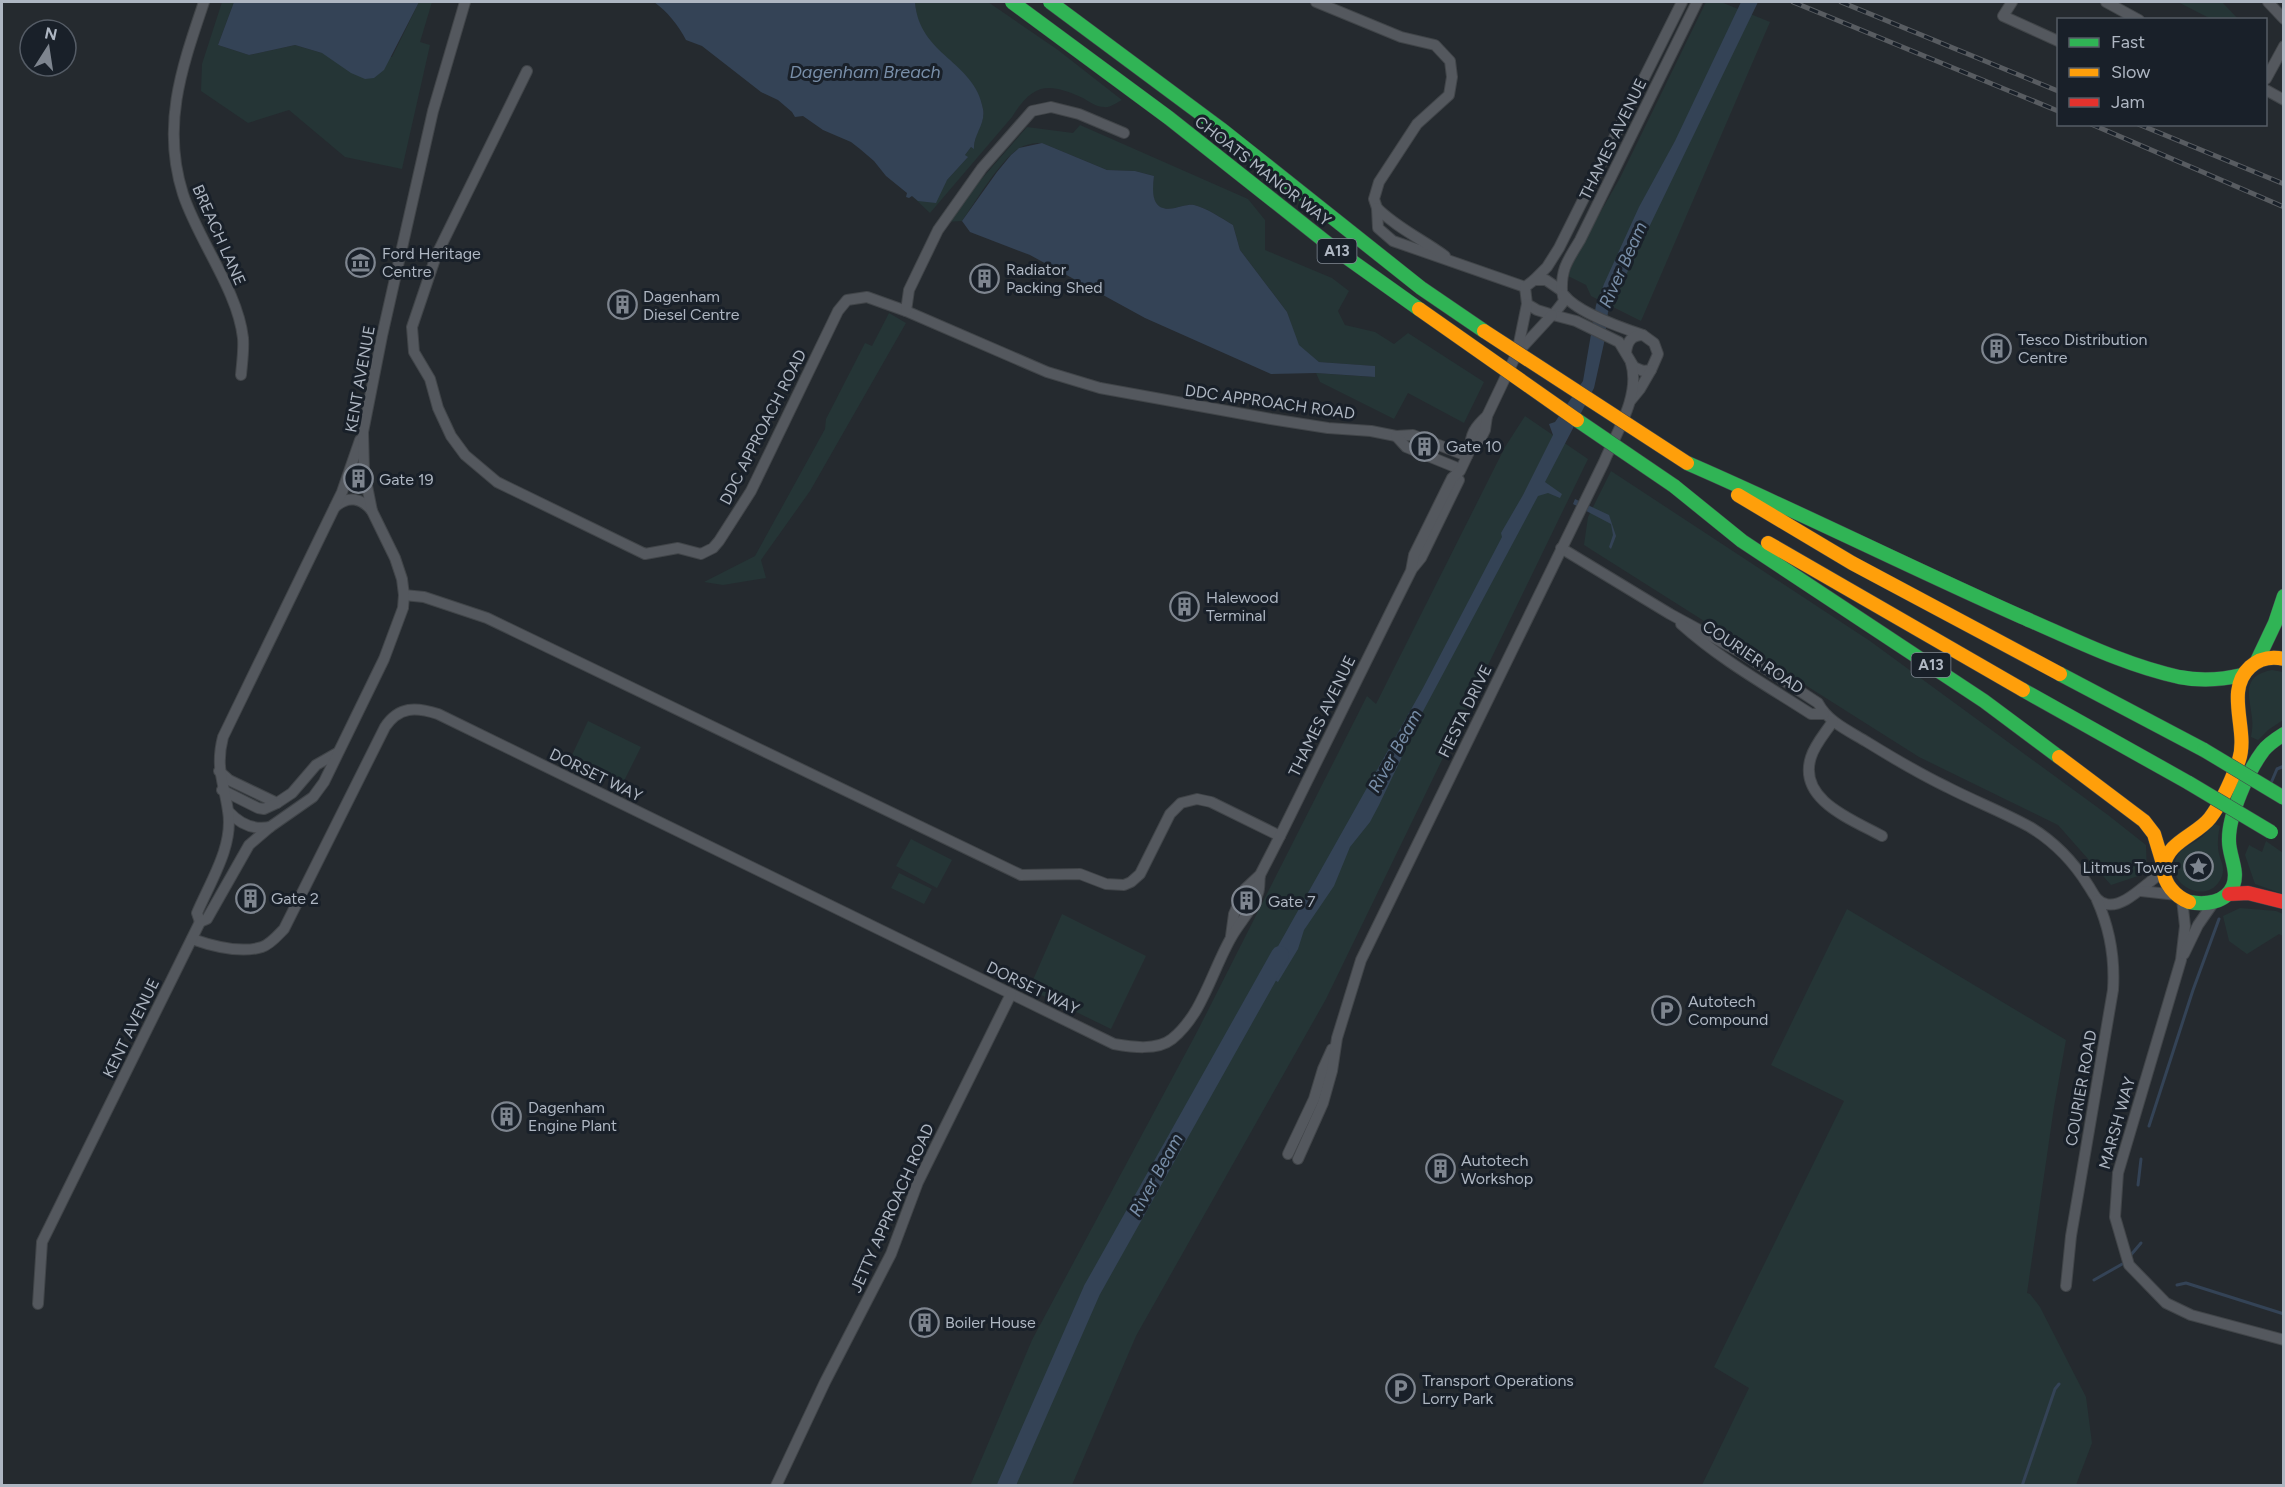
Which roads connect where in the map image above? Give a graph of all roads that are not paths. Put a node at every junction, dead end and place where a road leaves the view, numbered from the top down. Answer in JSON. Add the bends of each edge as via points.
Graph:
{"nodes":[{"id":1,"x":204,"y":2,"type":"edge"},
{"id":2,"x":465,"y":2,"type":"edge"},
{"id":3,"x":1012,"y":2,"type":"edge"},
{"id":4,"x":1050,"y":2,"type":"edge"},
{"id":5,"x":1316,"y":2,"type":"edge"},
{"id":6,"x":2012,"y":2,"type":"edge"},
{"id":7,"x":2106,"y":2,"type":"edge"},
{"id":8,"x":2268,"y":2,"type":"edge"},
{"id":9,"x":1681,"y":3,"type":"edge"},
{"id":10,"x":1695,"y":6,"type":"edge"},
{"id":11,"x":2135,"y":18,"type":"edge"},
{"id":12,"x":2283,"y":19,"type":"edge"},
{"id":13,"x":2057,"y":41,"type":"edge"},
{"id":14,"x":2283,"y":46,"type":"edge"},
{"id":15,"x":527,"y":70,"type":"dead end"},
{"id":16,"x":2267,"y":75,"type":"edge"},
{"id":17,"x":2267,"y":91,"type":"edge"},
{"id":18,"x":2283,"y":100,"type":"edge"},
{"id":19,"x":1124,"y":133,"type":"dead end"},
{"id":20,"x":1530,"y":283,"type":"junction"},
{"id":21,"x":1563,"y":293,"type":"junction"},
{"id":22,"x":1527,"y":304,"type":"junction"},
{"id":23,"x":906,"y":311,"type":"junction"},
{"id":24,"x":1552,"y":315,"type":"junction"},
{"id":25,"x":1643,"y":335,"type":"junction"},
{"id":26,"x":1517,"y":353,"type":"junction"},
{"id":27,"x":1629,"y":358,"type":"junction"},
{"id":28,"x":1651,"y":370,"type":"junction"},
{"id":29,"x":241,"y":375,"type":"dead end"},
{"id":30,"x":1630,"y":400,"type":"junction"},
{"id":31,"x":363,"y":432,"type":"junction"},
{"id":32,"x":1396,"y":436,"type":"junction"},
{"id":33,"x":1469,"y":453,"type":"junction"},
{"id":34,"x":1688,"y":463,"type":"junction"},
{"id":35,"x":1460,"y":470,"type":"junction"},
{"id":36,"x":1674,"y":486,"type":"junction"},
{"id":37,"x":372,"y":511,"type":"junction"},
{"id":38,"x":331,"y":512,"type":"junction"},
{"id":39,"x":1561,"y":548,"type":"junction"},
{"id":40,"x":404,"y":595,"type":"junction"},
{"id":41,"x":2283,"y":596,"type":"edge"},
{"id":42,"x":2283,"y":659,"type":"edge"},
{"id":43,"x":2257,"y":661,"type":"junction"},
{"id":44,"x":2242,"y":675,"type":"junction"},
{"id":45,"x":1828,"y":717,"type":"junction"},
{"id":46,"x":2283,"y":734,"type":"edge"},
{"id":47,"x":339,"y":751,"type":"junction"},
{"id":48,"x":219,"y":771,"type":"junction"},
{"id":49,"x":222,"y":790,"type":"junction"},
{"id":50,"x":2283,"y":798,"type":"edge"},
{"id":51,"x":277,"y":802,"type":"junction"},
{"id":52,"x":229,"y":812,"type":"junction"},
{"id":53,"x":270,"y":827,"type":"junction"},
{"id":54,"x":2277,"y":835,"type":"edge"},
{"id":55,"x":1280,"y":836,"type":"junction"},
{"id":56,"x":1882,"y":836,"type":"dead end"},
{"id":57,"x":2164,"y":869,"type":"junction"},
{"id":58,"x":2140,"y":891,"type":"junction"},
{"id":59,"x":2229,"y":894,"type":"junction"},
{"id":60,"x":2096,"y":897,"type":"junction"},
{"id":61,"x":2180,"y":897,"type":"junction"},
{"id":62,"x":2214,"y":902,"type":"junction"},
{"id":63,"x":2283,"y":902,"type":"edge"},
{"id":64,"x":200,"y":922,"type":"junction"},
{"id":65,"x":192,"y":939,"type":"junction"},
{"id":66,"x":2181,"y":960,"type":"junction"},
{"id":67,"x":1011,"y":994,"type":"junction"},
{"id":68,"x":1089,"y":1033,"type":"joint"},
{"id":69,"x":1293,"y":1157,"type":"dead end"},
{"id":70,"x":2066,"y":1286,"type":"dead end"},
{"id":71,"x":38,"y":1304,"type":"dead end"},
{"id":72,"x":2283,"y":1340,"type":"edge"},
{"id":73,"x":776,"y":1485,"type":"edge"}],
"edges":[{"from":1,"to":29,"type":"street","name":"BREACH LANE","via":[[175,102],[175,160],[184,196],[236,308],[243,340]]},
{"from":2,"to":31,"type":"street","name":"KENT AVENUE","via":[[433,111]]},
{"from":3,"to":36,"type":"main road","name":"CHOATS MANOR WAY","number":"A13","bridge":true,"via":[[1169,118],[1332,247]]},
{"from":4,"to":34,"type":"main road","name":"CHOATS MANOR WAY","number":"A13","bridge":true,"via":[[1221,129],[1421,288]]},
{"from":5,"to":20,"type":"street","via":[[1401,37],[1435,45],[1450,61],[1449,95],[1417,124],[1379,182],[1374,199],[1378,228],[1393,241],[1432,256]]},
{"from":6,"to":13,"type":"street","via":[[2003,16]]},
{"from":7,"to":11,"type":"street"},
{"from":8,"to":12,"type":"street"},
{"from":9,"to":20,"type":"street","name":"THAMES AVENUE","via":[[1559,248]]},
{"from":10,"to":21,"type":"street","name":"THAMES AVENUE","via":[[1565,266]]},
{"from":14,"to":16,"type":"street"},
{"from":15,"to":23,"type":"street","name":"DDC APPROACH ROAD","via":[[436,256],[412,327],[414,352],[430,380],[450,436],[465,455],[497,482],[645,554],[678,548],[701,554],[719,541],[751,490],[843,303],[854,297],[867,297]]},
{"from":17,"to":18,"type":"street"},
{"from":19,"to":23,"type":"street","via":[[1079,114],[1050,107],[1032,111],[982,168],[938,230],[909,290]]},
{"from":20,"to":21,"type":"street","via":[[1546,280]]},
{"from":20,"to":22,"type":"street"},
{"from":21,"to":24,"type":"street","via":[[1562,306]]},
{"from":21,"to":25,"type":"street","via":[[1572,304]]},
{"from":22,"to":24,"type":"street"},
{"from":22,"to":26,"type":"street","name":"THAMES AVENUE"},
{"from":23,"to":32,"type":"street","name":"DDC APPROACH ROAD","via":[[1047,372],[1100,388],[1271,419]]},
{"from":24,"to":26,"type":"street","name":"THAMES AVENUE"},
{"from":24,"to":27,"type":"street","via":[[1576,321],[1619,342]]},
{"from":25,"to":27,"type":"street","via":[[1630,340]]},
{"from":25,"to":28,"type":"street","via":[[1658,351]]},
{"from":26,"to":33,"type":"street","name":"THAMES AVENUE","via":[[1486,416],[1476,425]]},
{"from":27,"to":28,"type":"street","via":[[1638,369]]},
{"from":27,"to":30,"type":"street","name":"FIESTA DRIVE","via":[[1634,375]]},
{"from":28,"to":30,"type":"street","name":"FIESTA DRIVE"},
{"from":30,"to":39,"type":"street","name":"FIESTA DRIVE"},
{"from":31,"to":37,"type":"street","name":"KENT AVENUE","via":[[364,471]]},
{"from":31,"to":38,"type":"street"},
{"from":32,"to":33,"type":"street","name":"DDC APPROACH ROAD","via":[[1419,436]]},
{"from":32,"to":35,"type":"street","via":[[1406,447]]},
{"from":33,"to":35,"type":"street","name":"THAMES AVENUE"},
{"from":34,"to":44,"type":"main road","number":"A13","via":[[1992,604],[2126,660],[2182,677]]},
{"from":34,"to":50,"type":"main road","number":"A13","bridge":true,"via":[[1802,535],[1924,604],[2204,750]]},
{"from":35,"to":55,"type":"street","name":"THAMES AVENUE","via":[[1459,481],[1421,558],[1410,571]]},
{"from":36,"to":54,"type":"main road","number":"A13","bridge":true},
{"from":36,"to":57,"type":"main road","number":"A13","via":[[1742,541],[1993,707],[2144,821],[2154,834]]},
{"from":37,"to":38,"type":"street","via":[[352,499],[341,502]]},
{"from":37,"to":40,"type":"street","name":"KENT AVENUE","via":[[395,558]]},
{"from":38,"to":48,"type":"street","via":[[229,721],[220,747]]},
{"from":39,"to":45,"type":"street","name":"COURIER ROAD","via":[[1805,694]]},
{"from":39,"to":69,"type":"street","name":"FIESTA DRIVE","via":[[1361,960],[1337,1038],[1323,1103]]},
{"from":40,"to":47,"type":"street","name":"KENT AVENUE","via":[[401,617],[384,659]]},
{"from":40,"to":55,"type":"street","via":[[424,597],[488,618],[1021,875],[1080,874],[1106,884],[1131,882],[1140,874],[1170,814],[1181,803],[1197,799]]},
{"from":41,"to":43,"type":"main road"},
{"from":42,"to":43,"type":"main road"},
{"from":43,"to":44,"type":"main road"},
{"from":44,"to":57,"type":"main road","via":[[2237,694],[2243,732],[2238,760],[2211,816],[2175,847],[2166,858]]},
{"from":45,"to":56,"type":"street","via":[[1811,758],[1812,784],[1833,809]]},
{"from":45,"to":60,"type":"street","name":"COURIER ROAD","via":[[1945,786],[2039,833],[2075,867]]},
{"from":46,"to":59,"type":"main road","via":[[2255,763],[2232,821],[2230,848],[2235,873]]},
{"from":47,"to":51,"type":"street","via":[[316,765],[292,793]]},
{"from":47,"to":53,"type":"street","name":"KENT AVENUE","via":[[313,797]]},
{"from":48,"to":49,"type":"street"},
{"from":48,"to":51,"type":"street","via":[[229,780]]},
{"from":49,"to":51,"type":"street","via":[[258,808]]},
{"from":49,"to":52,"type":"street"},
{"from":52,"to":53,"type":"street","via":[[258,829]]},
{"from":52,"to":64,"type":"street","via":[[226,842],[197,913]]},
{"from":53,"to":64,"type":"street","name":"KENT AVENUE","via":[[249,845],[207,919]]},
{"from":55,"to":68,"type":"street","name":"THAMES AVENUE","via":[[1260,875],[1245,889],[1234,914],[1231,938],[1196,1010],[1170,1040],[1135,1047],[1114,1044]]},
{"from":57,"to":58,"type":"street"},
{"from":57,"to":61,"type":"main road","via":[[2167,882]]},
{"from":58,"to":60,"type":"street","via":[[2112,905],[2103,904]]},
{"from":58,"to":61,"type":"street"},
{"from":59,"to":62,"type":"main road"},
{"from":59,"to":63,"type":"main road","via":[[2248,893]]},
{"from":60,"to":70,"type":"street","name":"COURIER ROAD","via":[[2110,943],[2113,990]]},
{"from":61,"to":62,"type":"main road","via":[[2201,904]]},
{"from":61,"to":66,"type":"street","name":"MARSH WAY","via":[[2185,926]]},
{"from":62,"to":66,"type":"street","name":"MARSH WAY"},
{"from":64,"to":65,"type":"street","name":"KENT AVENUE"},
{"from":65,"to":67,"type":"street","name":"DORSET WAY","via":[[218,947],[262,947],[284,929],[385,727],[397,714],[416,708],[448,719]]},
{"from":65,"to":71,"type":"street","name":"KENT AVENUE","via":[[42,1242]]},
{"from":66,"to":72,"type":"street","name":"MARSH WAY","via":[[2118,1173],[2115,1217],[2129,1265],[2166,1303],[2191,1315]]},
{"from":67,"to":68,"type":"street","name":"DORSET WAY"},
{"from":67,"to":73,"type":"street","name":"JETTY APPROACH ROAD","via":[[918,1182],[891,1254]]}]}
